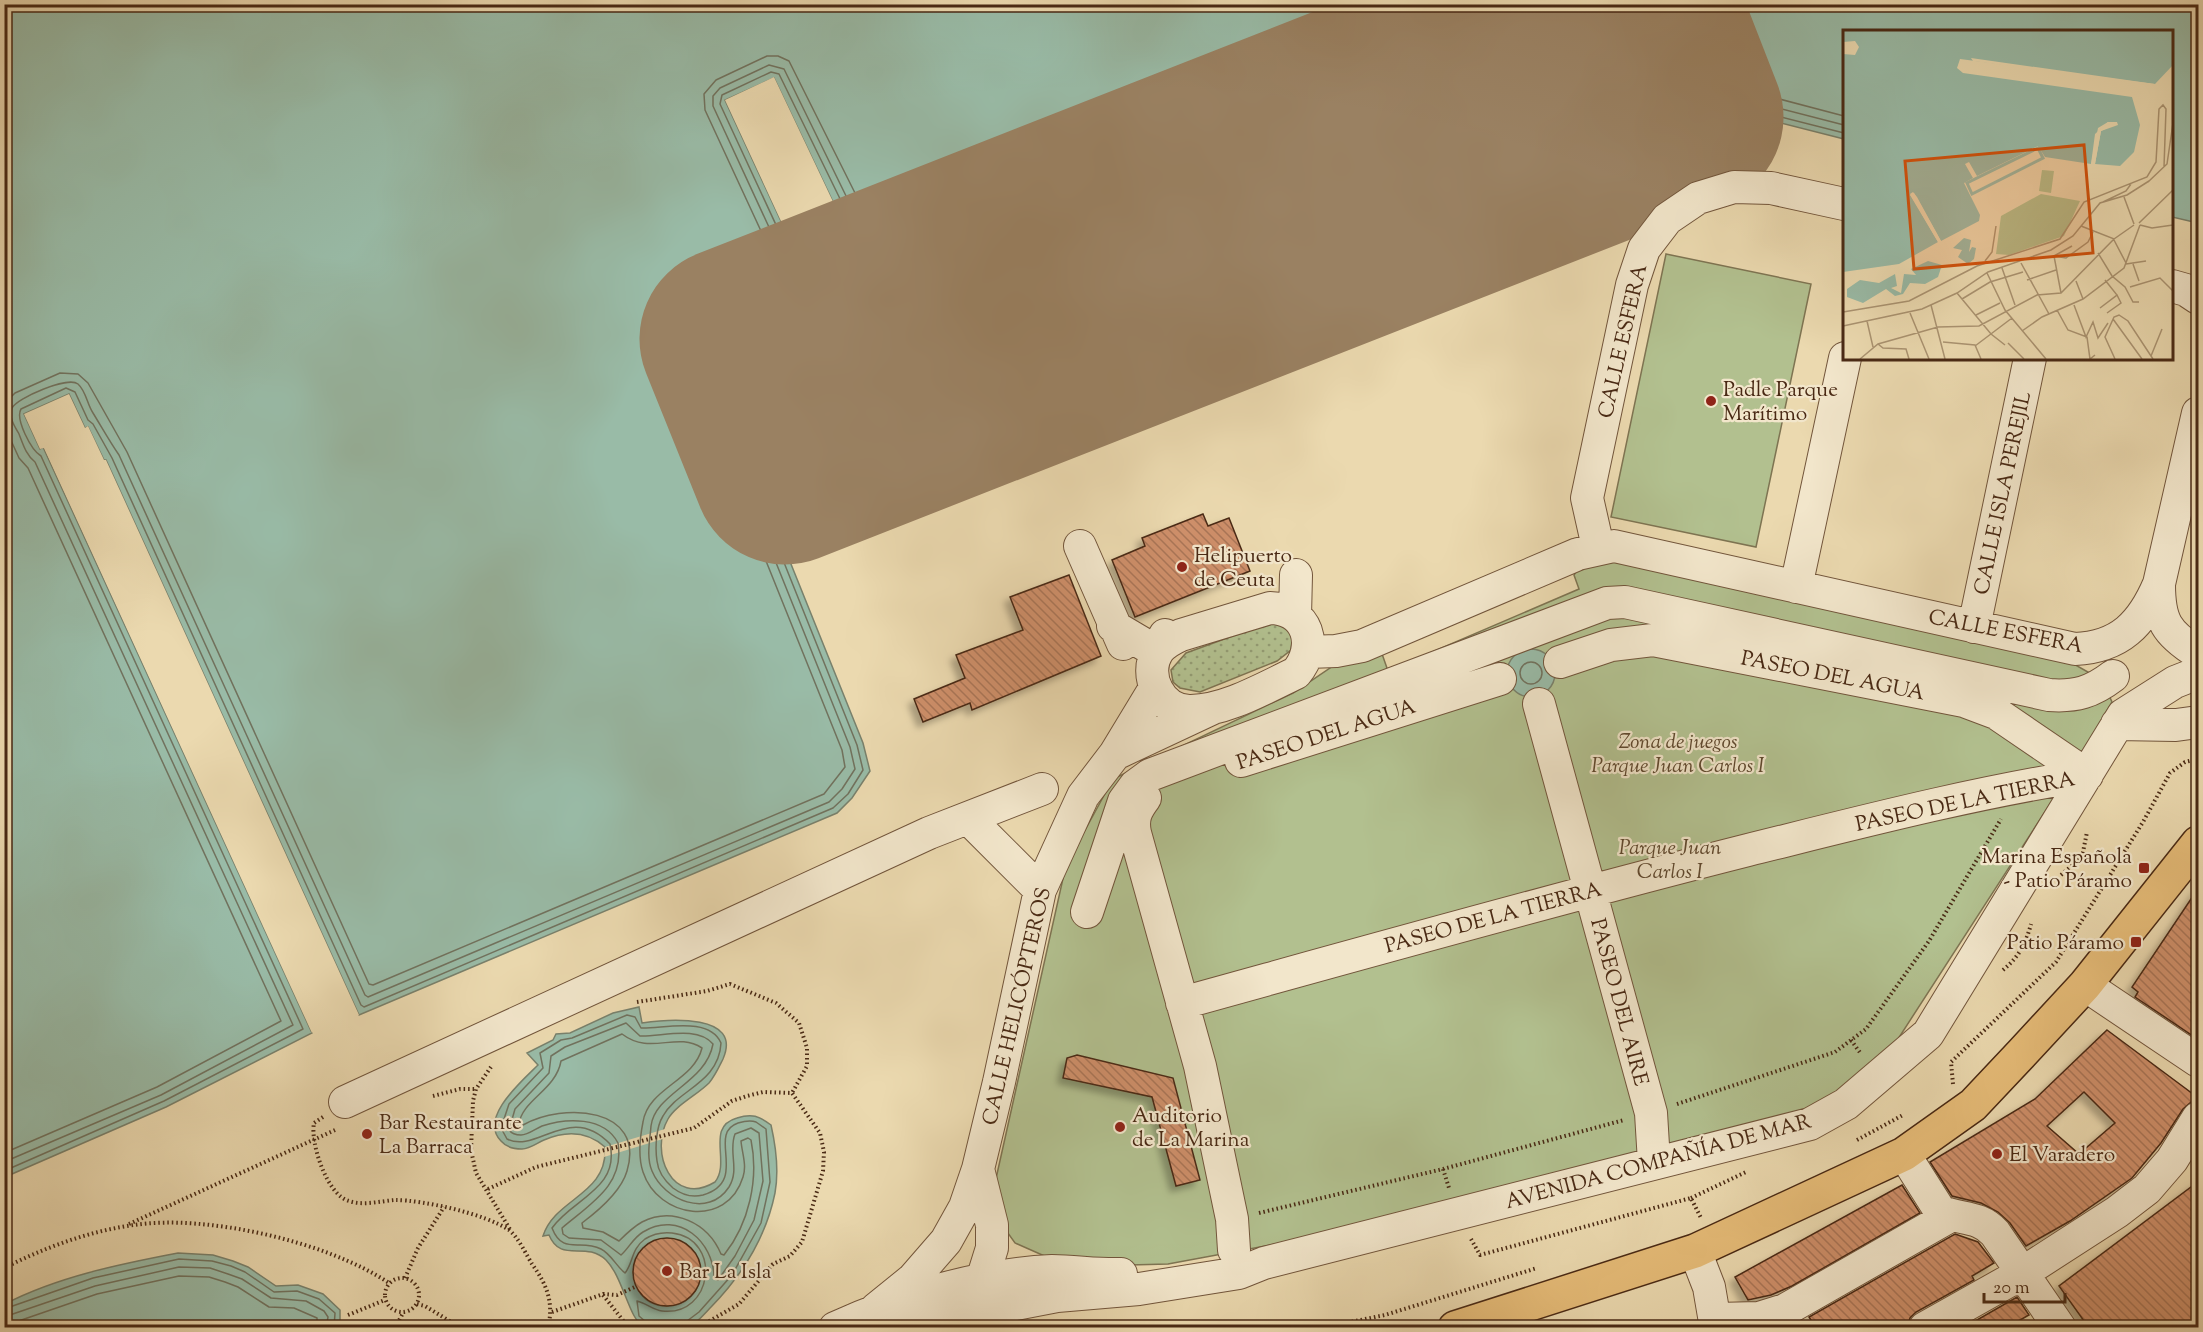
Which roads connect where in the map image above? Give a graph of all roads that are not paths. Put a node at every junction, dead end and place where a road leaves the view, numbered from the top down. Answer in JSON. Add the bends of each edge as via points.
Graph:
{"nodes":[{"id":1,"x":1843,"y":204,"type":"edge"},
{"id":2,"x":2173,"y":286,"type":"edge"},
{"id":3,"x":2199,"y":298,"type":"edge"},
{"id":4,"x":1845,"y":360,"type":"edge"},
{"id":5,"x":2030,"y":360,"type":"edge"},
{"id":6,"x":2199,"y":413,"type":"edge"},
{"id":7,"x":1080,"y":546,"type":"dead end"},
{"id":8,"x":1598,"y":547,"type":"junction"},
{"id":9,"x":1296,"y":575,"type":"dead end"},
{"id":10,"x":2159,"y":584,"type":"junction"},
{"id":11,"x":1796,"y":587,"type":"junction"},
{"id":12,"x":1282,"y":612,"type":"junction"},
{"id":13,"x":1113,"y":626,"type":"junction"},
{"id":14,"x":1974,"y":627,"type":"junction"},
{"id":15,"x":2097,"y":648,"type":"junction"},
{"id":16,"x":1157,"y":652,"type":"junction"},
{"id":17,"x":1308,"y":652,"type":"junction"},
{"id":18,"x":2199,"y":653,"type":"edge"},
{"id":19,"x":1560,"y":662,"type":"junction"},
{"id":20,"x":2199,"y":673,"type":"edge"},
{"id":21,"x":2113,"y":676,"type":"junction"},
{"id":22,"x":1500,"y":679,"type":"junction"},
{"id":23,"x":1154,"y":686,"type":"junction"},
{"id":24,"x":1539,"y":704,"type":"junction"},
{"id":25,"x":1214,"y":708,"type":"junction"},
{"id":26,"x":2120,"y":720,"type":"junction"},
{"id":27,"x":2199,"y":722,"type":"edge"},
{"id":28,"x":1115,"y":754,"type":"junction"},
{"id":29,"x":2087,"y":776,"type":"junction"},
{"id":30,"x":1042,"y":789,"type":"dead end"},
{"id":31,"x":968,"y":818,"type":"junction"},
{"id":32,"x":2199,"y":843,"type":"edge"},
{"id":33,"x":1040,"y":890,"type":"junction"},
{"id":34,"x":1590,"y":890,"type":"junction"},
{"id":35,"x":1087,"y":912,"type":"dead end"},
{"id":36,"x":2085,"y":985,"type":"junction"},
{"id":37,"x":1182,"y":1003,"type":"junction"},
{"id":38,"x":2199,"y":1061,"type":"edge"},
{"id":39,"x":345,"y":1110,"type":"road end"},
{"id":40,"x":2199,"y":1118,"type":"edge"},
{"id":41,"x":1904,"y":1154,"type":"junction"},
{"id":42,"x":1654,"y":1162,"type":"junction"},
{"id":43,"x":978,"y":1169,"type":"junction"},
{"id":44,"x":1950,"y":1216,"type":"junction"},
{"id":45,"x":960,"y":1218,"type":"junction"},
{"id":46,"x":992,"y":1225,"type":"junction"},
{"id":47,"x":1234,"y":1250,"type":"dead end"},
{"id":48,"x":1695,"y":1251,"type":"junction"},
{"id":49,"x":2021,"y":1274,"type":"junction"},
{"id":50,"x":982,"y":1280,"type":"junction"},
{"id":51,"x":1054,"y":1284,"type":"junction"},
{"id":52,"x":891,"y":1320,"type":"edge"},
{"id":53,"x":1722,"y":1325,"type":"edge"},
{"id":54,"x":835,"y":1328,"type":"edge"},
{"id":55,"x":1455,"y":1328,"type":"edge"},
{"id":56,"x":1925,"y":1328,"type":"edge"},
{"id":57,"x":2060,"y":1328,"type":"edge"}],
"edges":[{"from":1,"to":8,"type":"street","name":"CALLE ESFERA","via":[[1771,188],[1734,188],[1698,198],[1667,219],[1644,249],[1627,308],[1587,498]]},
{"from":2,"to":3,"type":"street"},
{"from":4,"to":11,"type":"street"},
{"from":5,"to":14,"type":"street","name":"CALLE ISLA PEREJIL"},
{"from":6,"to":10,"type":"street","name":"CALLE ESFERA"},
{"from":7,"to":13,"type":"street"},
{"from":8,"to":11,"type":"street","name":"CALLE ESFERA","via":[[1614,546]]},
{"from":8,"to":17,"type":"street","name":"CALLE ESFERA","via":[[1362,646]]},
{"from":9,"to":12,"type":"street"},
{"from":10,"to":15,"type":"street","name":"CALLE ESFERA","via":[[2136,624]]},
{"from":10,"to":18,"type":"street","name":"CALLE ESFERA","via":[[2164,625]]},
{"from":11,"to":14,"type":"street","name":"CALLE ESFERA"},
{"from":12,"to":16,"type":"street","name":"CALLE HELICÓPTEROS","via":[[1261,597],[1247,593],[1178,619],[1168,627]]},
{"from":12,"to":17,"type":"street","via":[[1304,626]]},
{"from":13,"to":16,"type":"street"},
{"from":13,"to":23,"type":"street","via":[[1134,667]]},
{"from":14,"to":15,"type":"street","name":"CALLE ESFERA","via":[[2075,650]]},
{"from":15,"to":21,"type":"street","name":"CALLE ESFERA"},
{"from":16,"to":23,"type":"street","name":"CALLE HELICÓPTEROS","via":[[1152,668]]},
{"from":17,"to":25,"type":"street","name":"CALLE HELICÓPTEROS","via":[[1296,673]]},
{"from":19,"to":22,"type":"street","via":[[1547,647],[1526,643],[1508,653],[1501,665]]},
{"from":19,"to":24,"type":"street","via":[[1560,688]]},
{"from":19,"to":29,"type":"street","name":"PASEO DEL AGUA","via":[[1611,645],[1653,640],[1964,701],[1996,713]]},
{"from":20,"to":26,"type":"street","name":"AVENIDA COMPAÑÍA DE MAR","via":[[2167,687]]},
{"from":21,"to":26,"type":"street","name":"CALLE ESFERA"},
{"from":21,"to":35,"type":"street","via":[[2095,690],[2072,697],[2049,695],[1625,603],[1607,603],[1150,775],[1124,801]]},
{"from":22,"to":24,"type":"street","via":[[1514,700]]},
{"from":22,"to":37,"type":"street","name":"PASEO DEL AGUA","via":[[1152,790],[1136,810],[1135,833]]},
{"from":23,"to":25,"type":"street","name":"CALLE HELICÓPTEROS","via":[[1167,704],[1189,712]]},
{"from":23,"to":28,"type":"street","name":"CALLE HELICÓPTEROS"},
{"from":24,"to":34,"type":"street","name":"PASEO DEL AIRE"},
{"from":25,"to":28,"type":"street","name":"CALLE HELICÓPTEROS"},
{"from":26,"to":27,"type":"street","via":[[2176,725]]},
{"from":26,"to":29,"type":"street","name":"AVENIDA COMPAÑÍA DE MAR"},
{"from":28,"to":33,"type":"street","name":"CALLE HELICÓPTEROS","via":[[1083,796]]},
{"from":29,"to":34,"type":"street","name":"PASEO DE LA TIERRA","via":[[1913,809]]},
{"from":29,"to":42,"type":"street","name":"AVENIDA COMPAÑÍA DE MAR","via":[[1928,1034],[1846,1104],[1810,1124]]},
{"from":30,"to":31,"type":"street"},
{"from":31,"to":33,"type":"street"},
{"from":31,"to":39,"type":"street"},
{"from":32,"to":36,"type":"main road"},
{"from":33,"to":43,"type":"street","name":"CALLE HELICÓPTEROS"},
{"from":34,"to":37,"type":"street","name":"PASEO DE LA TIERRA"},
{"from":34,"to":42,"type":"street","name":"PASEO DEL AIRE","via":[[1650,1113]]},
{"from":36,"to":38,"type":"street"},
{"from":36,"to":41,"type":"main road","via":[[1973,1105]]},
{"from":37,"to":47,"type":"street","via":[[1200,1066],[1232,1219]]},
{"from":40,"to":49,"type":"street","via":[[2172,1160],[2147,1189]]},
{"from":41,"to":44,"type":"street","via":[[1933,1202]]},
{"from":41,"to":48,"type":"main road"},
{"from":42,"to":51,"type":"street","name":"AVENIDA COMPAÑÍA DE MAR","via":[[1264,1263],[1236,1260]]},
{"from":43,"to":45,"type":"street","name":"CALLE HELICÓPTEROS"},
{"from":43,"to":46,"type":"street"},
{"from":44,"to":49,"type":"street","via":[[1987,1224]]},
{"from":44,"to":53,"type":"street","via":[[1785,1310]]},
{"from":45,"to":50,"type":"street","via":[[960,1245]]},
{"from":45,"to":52,"type":"street","via":[[914,1279]]},
{"from":46,"to":50,"type":"street","via":[[992,1248]]},
{"from":46,"to":51,"type":"street","via":[[1020,1259]]},
{"from":48,"to":53,"type":"street"},
{"from":48,"to":55,"type":"main road"},
{"from":49,"to":56,"type":"street"},
{"from":49,"to":57,"type":"street"},
{"from":50,"to":51,"type":"street"},
{"from":50,"to":52,"type":"street","name":"AVENIDA COMPAÑÍA DE MAR"},
{"from":51,"to":52,"type":"street","name":"AVENIDA COMPAÑÍA DE MAR"},
{"from":52,"to":54,"type":"street","name":"AVENIDA COMPAÑÍA DE MAR"}]}
